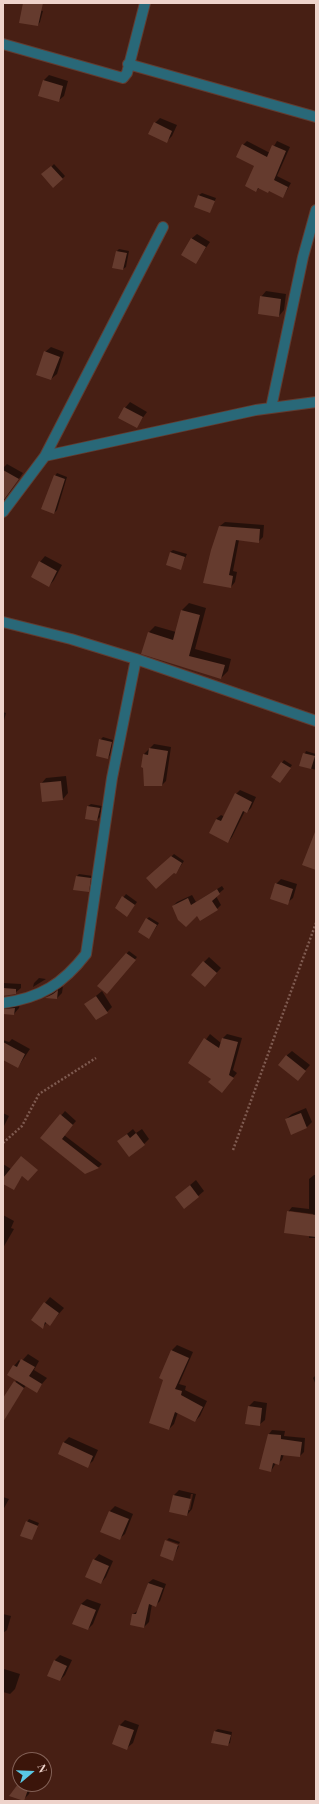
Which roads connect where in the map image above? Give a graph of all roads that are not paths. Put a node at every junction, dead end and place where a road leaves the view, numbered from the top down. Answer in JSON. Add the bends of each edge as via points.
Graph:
{"nodes":[{"id":1,"x":145,"y":3,"type":"edge"},
{"id":2,"x":3,"y":44,"type":"edge"},
{"id":3,"x":128,"y":64,"type":"junction"},
{"id":4,"x":316,"y":116,"type":"edge"},
{"id":5,"x":316,"y":210,"type":"edge"},
{"id":6,"x":163,"y":227,"type":"dead end"},
{"id":7,"x":316,"y":402,"type":"edge"},
{"id":8,"x":271,"y":408,"type":"junction"},
{"id":9,"x":45,"y":456,"type":"junction"},
{"id":10,"x":3,"y":512,"type":"edge"},
{"id":11,"x":3,"y":622,"type":"edge"},
{"id":12,"x":136,"y":659,"type":"junction"},
{"id":13,"x":316,"y":721,"type":"edge"},
{"id":14,"x":3,"y":1003,"type":"edge"}],
"edges":[{"from":1,"to":3,"type":"street"},
{"from":2,"to":3,"type":"street","via":[[117,78],[122,78],[127,73]]},
{"from":3,"to":4,"type":"street"},
{"from":5,"to":8,"type":"street","via":[[303,258]]},
{"from":6,"to":9,"type":"street"},
{"from":7,"to":8,"type":"street"},
{"from":8,"to":9,"type":"street","via":[[137,434]]},
{"from":9,"to":10,"type":"street"},
{"from":11,"to":12,"type":"street"},
{"from":12,"to":13,"type":"street"},
{"from":12,"to":14,"type":"street","via":[[112,778],[86,954],[74,970],[58,984],[20,1001]]}]}
